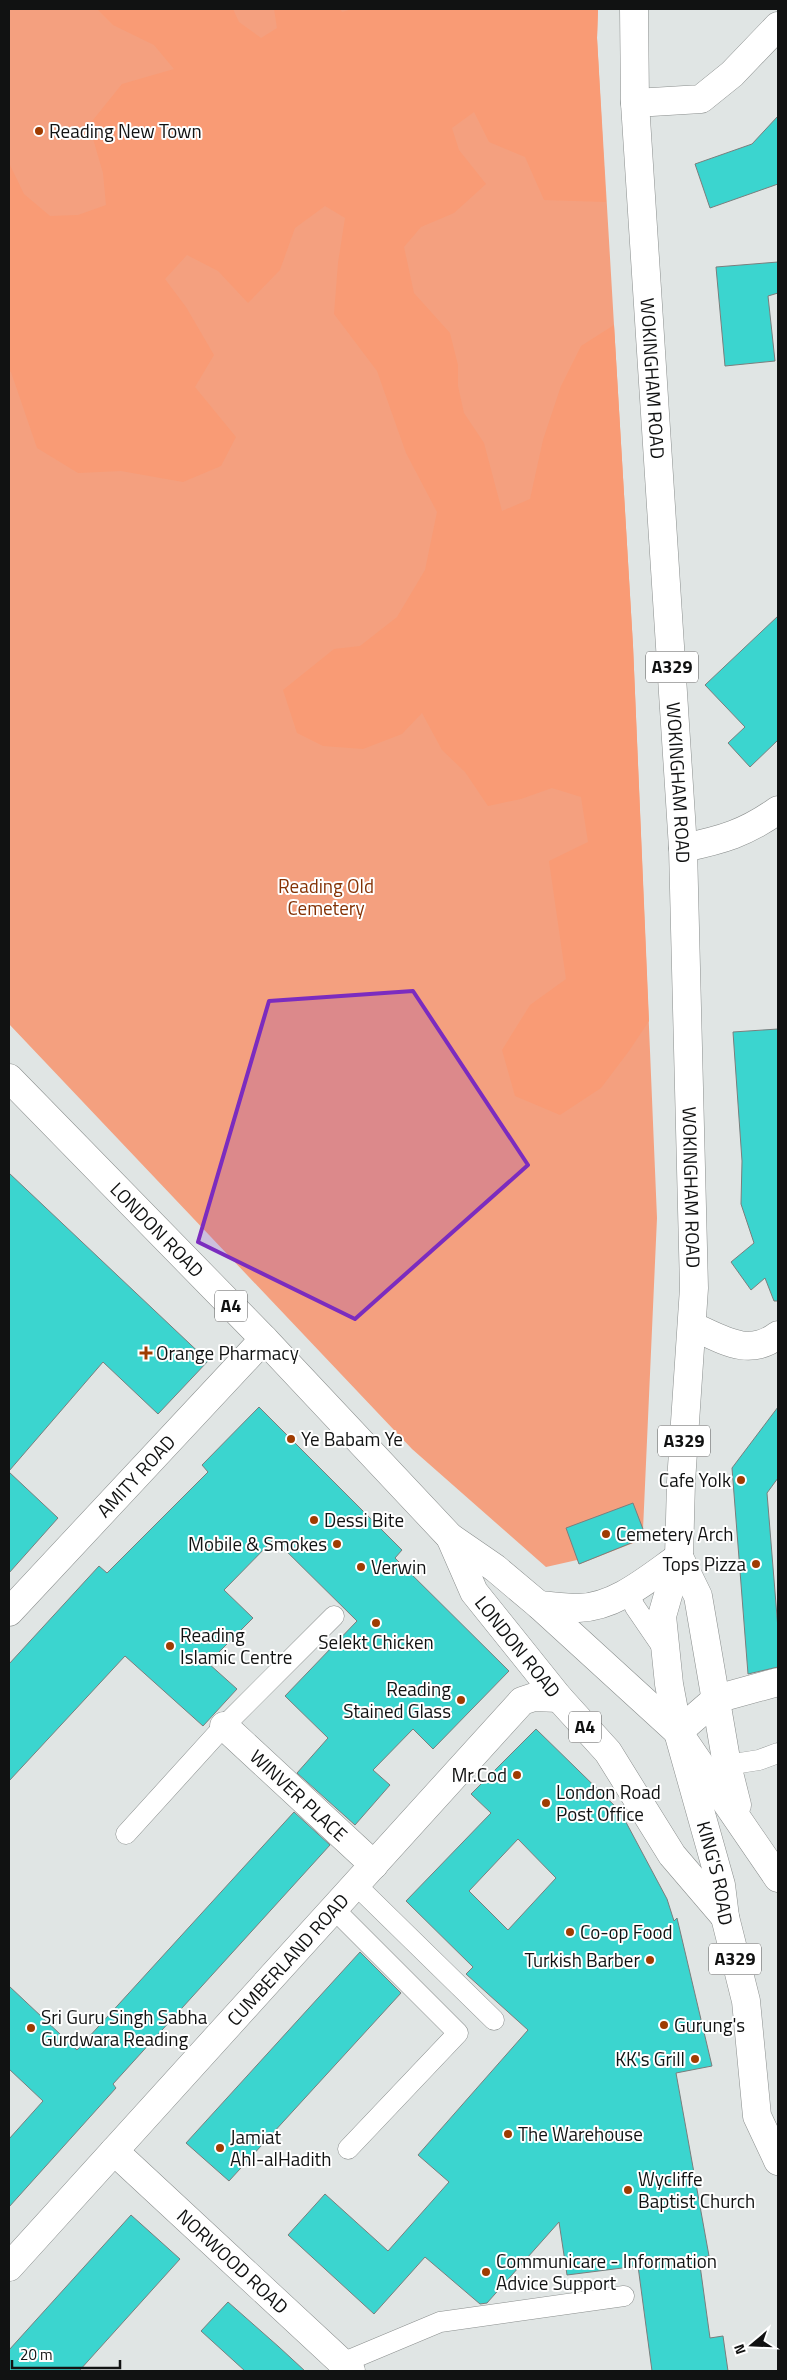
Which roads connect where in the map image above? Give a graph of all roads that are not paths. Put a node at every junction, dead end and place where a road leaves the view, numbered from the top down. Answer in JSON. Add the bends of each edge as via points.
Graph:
{"nodes":[{"id":1,"x":634,"y":9,"type":"edge"},
{"id":2,"x":778,"y":26,"type":"edge"},
{"id":3,"x":635,"y":103,"type":"junction"},
{"id":4,"x":778,"y":810,"type":"edge"},
{"id":5,"x":683,"y":848,"type":"junction"},
{"id":6,"x":9,"y":1078,"type":"edge"},
{"id":7,"x":692,"y":1326,"type":"junction"},
{"id":8,"x":778,"y":1335,"type":"edge"},
{"id":9,"x":264,"y":1339,"type":"junction"},
{"id":10,"x":450,"y":1537,"type":"junction"},
{"id":11,"x":679,"y":1557,"type":"junction"},
{"id":12,"x":628,"y":1592,"type":"junction"},
{"id":13,"x":539,"y":1605,"type":"junction"},
{"id":14,"x":9,"y":1612,"type":"edge"},
{"id":15,"x":334,"y":1616,"type":"dead end"},
{"id":16,"x":665,"y":1650,"type":"junction"},
{"id":17,"x":778,"y":1682,"type":"edge"},
{"id":18,"x":559,"y":1698,"type":"junction"},
{"id":19,"x":716,"y":1699,"type":"junction"},
{"id":20,"x":224,"y":1726,"type":"junction"},
{"id":21,"x":678,"y":1732,"type":"junction"},
{"id":22,"x":778,"y":1753,"type":"edge"},
{"id":23,"x":727,"y":1764,"type":"junction"},
{"id":24,"x":740,"y":1819,"type":"junction"},
{"id":25,"x":126,"y":1834,"type":"dead end"},
{"id":26,"x":374,"y":1865,"type":"junction"},
{"id":27,"x":778,"y":1878,"type":"edge"},
{"id":28,"x":356,"y":1885,"type":"junction"},
{"id":29,"x":334,"y":1909,"type":"junction"},
{"id":30,"x":725,"y":1916,"type":"junction"},
{"id":31,"x":494,"y":2020,"type":"dead end"},
{"id":32,"x":348,"y":2149,"type":"dead end"},
{"id":33,"x":114,"y":2151,"type":"junction"},
{"id":34,"x":778,"y":2161,"type":"edge"},
{"id":35,"x":9,"y":2267,"type":"edge"},
{"id":36,"x":624,"y":2296,"type":"dead end"},
{"id":37,"x":347,"y":2367,"type":"edge"}],
"edges":[{"from":1,"to":3,"type":"main road","name":"WOKINGHAM ROAD","number":"A329"},
{"from":2,"to":3,"type":"main road","via":[[732,74],[701,99]]},
{"from":3,"to":5,"type":"main road","name":"WOKINGHAM ROAD","number":"A329"},
{"from":4,"to":5,"type":"main road","via":[[754,827],[719,840]]},
{"from":5,"to":7,"type":"main road","name":"WOKINGHAM ROAD","number":"A329","via":[[694,1288]]},
{"from":6,"to":9,"type":"main road","name":"LONDON ROAD","number":"A4"},
{"from":7,"to":8,"type":"main road","via":[[737,1345],[757,1346]]},
{"from":7,"to":11,"type":"main road","name":"WOKINGHAM ROAD","number":"A329"},
{"from":9,"to":10,"type":"main road","name":"LONDON ROAD","number":"A4"},
{"from":9,"to":14,"type":"main road","name":"AMITY ROAD"},
{"from":10,"to":13,"type":"main road","name":"LONDON ROAD","number":"A4","via":[[495,1568]]},
{"from":10,"to":18,"type":"main road","name":"LONDON ROAD","number":"A4","via":[[474,1592]]},
{"from":11,"to":12,"type":"main road"},
{"from":11,"to":16,"type":"main road","name":"WOKINGHAM ROAD","number":"A329","via":[[662,1616]]},
{"from":11,"to":19,"type":"main road","name":"WOKINGHAM ROAD","number":"A329","via":[[698,1596]]},
{"from":12,"to":13,"type":"main road","via":[[606,1602],[580,1608]]},
{"from":12,"to":16,"type":"lane"},
{"from":13,"to":21,"type":"main road","name":"LONDON ROAD","number":"A4"},
{"from":15,"to":20,"type":"lane"},
{"from":16,"to":21,"type":"main road","name":"WOKINGHAM ROAD","number":"A329"},
{"from":17,"to":19,"type":"main road"},
{"from":18,"to":26,"type":"main road","name":"CUMBERLAND ROAD","via":[[534,1697],[522,1701]]},
{"from":18,"to":30,"type":"main road","name":"LONDON ROAD","number":"A4","via":[[608,1752],[672,1854]]},
{"from":19,"to":21,"type":"main road"},
{"from":19,"to":23,"type":"main road","name":"LONDON ROAD","number":"A329"},
{"from":20,"to":25,"type":"lane"},
{"from":20,"to":26,"type":"main road","name":"WINVER PLACE"},
{"from":21,"to":24,"type":"main road","name":"LONDON ROAD","number":"A4"},
{"from":21,"to":30,"type":"main road","name":"KING'S ROAD","number":"A329","via":[[722,1885]]},
{"from":22,"to":23,"type":"lane","via":[[759,1760]]},
{"from":23,"to":24,"type":"main road","name":"LONDON ROAD","number":"A329"},
{"from":24,"to":27,"type":"main road","name":"LONDON ROAD","number":"A4"},
{"from":26,"to":28,"type":"main road","name":"CUMBERLAND ROAD"},
{"from":28,"to":29,"type":"main road","name":"CUMBERLAND ROAD"},
{"from":28,"to":31,"type":"lane"},
{"from":29,"to":32,"type":"lane","via":[[458,2033]]},
{"from":29,"to":33,"type":"main road","name":"CUMBERLAND ROAD"},
{"from":30,"to":34,"type":"main road","name":"KING'S ROAD","number":"A329","via":[[746,2001],[757,2116]]},
{"from":33,"to":35,"type":"main road","name":"CUMBERLAND ROAD"},
{"from":33,"to":37,"type":"main road","name":"NORWOOD ROAD"},
{"from":36,"to":37,"type":"lane","via":[[440,2322]]}]}
